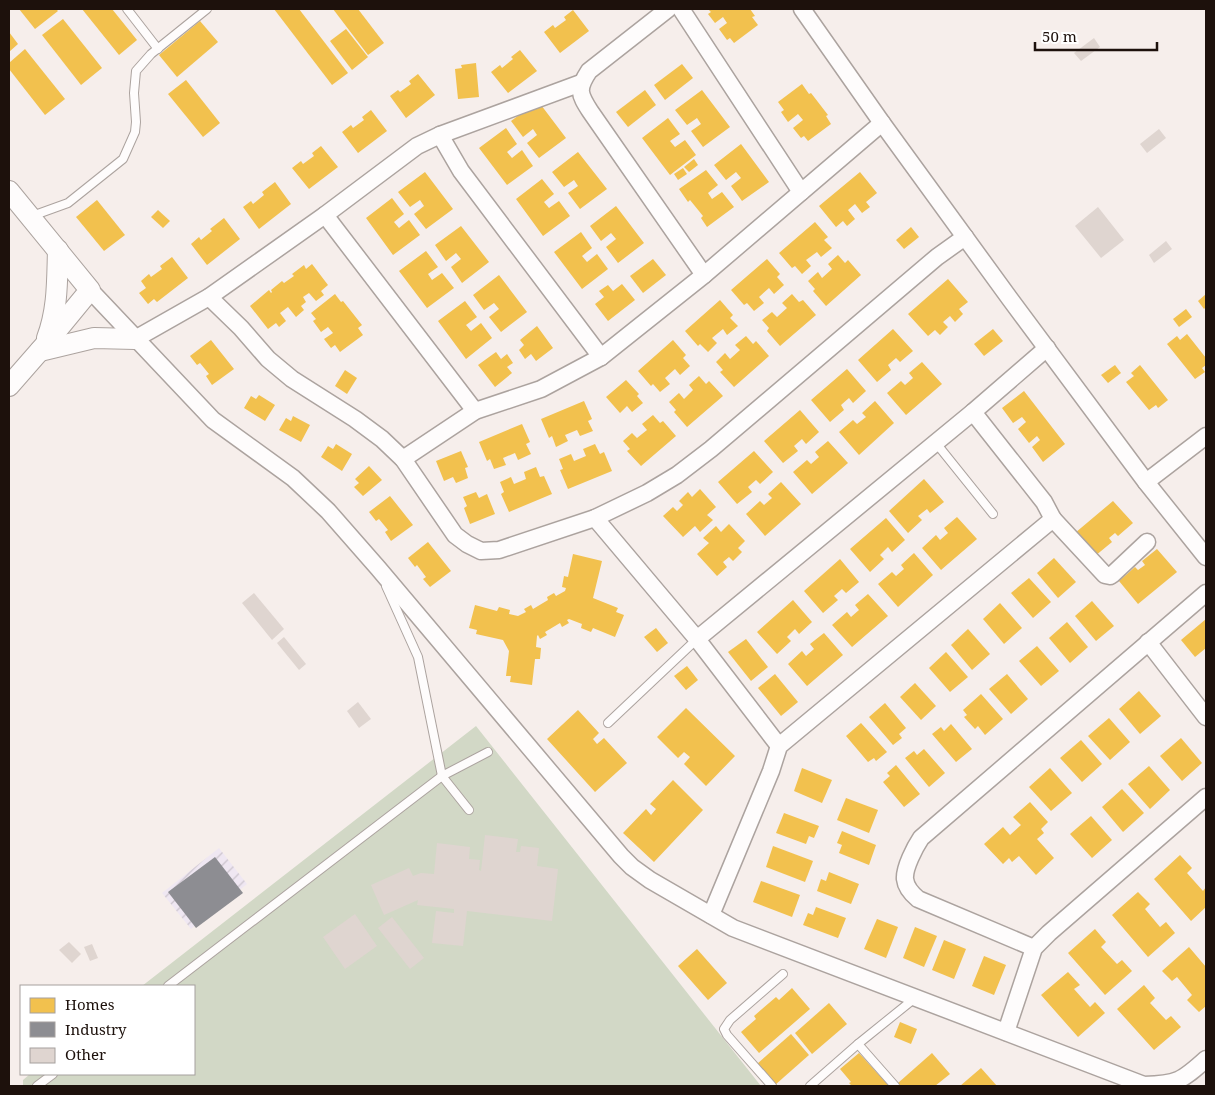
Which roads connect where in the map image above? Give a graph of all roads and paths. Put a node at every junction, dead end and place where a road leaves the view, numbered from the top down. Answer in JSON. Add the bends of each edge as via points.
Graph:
{"nodes":[{"id":1,"x":126,"y":9,"type":"edge"},
{"id":2,"x":207,"y":9,"type":"edge"},
{"id":3,"x":668,"y":9,"type":"edge"},
{"id":4,"x":681,"y":9,"type":"edge"},
{"id":5,"x":802,"y":9,"type":"edge"},
{"id":6,"x":158,"y":49,"type":"junction"},
{"id":7,"x":581,"y":83,"type":"junction"},
{"id":8,"x":882,"y":124,"type":"junction"},
{"id":9,"x":440,"y":135,"type":"junction"},
{"id":10,"x":9,"y":191,"type":"edge"},
{"id":11,"x":801,"y":192,"type":"junction"},
{"id":12,"x":325,"y":215,"type":"junction"},
{"id":13,"x":30,"y":217,"type":"junction"},
{"id":14,"x":965,"y":237,"type":"junction"},
{"id":15,"x":58,"y":250,"type":"junction"},
{"id":16,"x":704,"y":275,"type":"junction"},
{"id":17,"x":90,"y":290,"type":"junction"},
{"id":18,"x":209,"y":297,"type":"junction"},
{"id":19,"x":135,"y":339,"type":"junction"},
{"id":20,"x":1047,"y":348,"type":"junction"},
{"id":21,"x":42,"y":349,"type":"junction"},
{"id":22,"x":601,"y":357,"type":"junction"},
{"id":23,"x":9,"y":386,"type":"edge"},
{"id":24,"x":475,"y":411,"type":"junction"},
{"id":25,"x":973,"y":412,"type":"junction"},
{"id":26,"x":1206,"y":436,"type":"edge"},
{"id":27,"x":936,"y":443,"type":"junction"},
{"id":28,"x":402,"y":459,"type":"junction"},
{"id":29,"x":1146,"y":482,"type":"junction"},
{"id":30,"x":993,"y":514,"type":"dead end"},
{"id":31,"x":594,"y":518,"type":"junction"},
{"id":32,"x":1053,"y":519,"type":"junction"},
{"id":33,"x":1147,"y":542,"type":"dead end"},
{"id":34,"x":1206,"y":557,"type":"edge"},
{"id":35,"x":378,"y":568,"type":"junction"},
{"id":36,"x":1206,"y":593,"type":"edge"},
{"id":37,"x":697,"y":639,"type":"junction"},
{"id":38,"x":1148,"y":642,"type":"junction"},
{"id":39,"x":1206,"y":717,"type":"edge"},
{"id":40,"x":608,"y":723,"type":"dead end"},
{"id":41,"x":779,"y":746,"type":"junction"},
{"id":42,"x":488,"y":752,"type":"dead end"},
{"id":43,"x":442,"y":776,"type":"junction"},
{"id":44,"x":1206,"y":797,"type":"edge"},
{"id":45,"x":469,"y":810,"type":"dead end"},
{"id":46,"x":711,"y":915,"type":"junction"},
{"id":47,"x":1034,"y":948,"type":"junction"},
{"id":48,"x":783,"y":974,"type":"dead end"},
{"id":49,"x":169,"y":985,"type":"edge"},
{"id":50,"x":915,"y":998,"type":"junction"},
{"id":51,"x":1006,"y":1032,"type":"junction"},
{"id":52,"x":858,"y":1044,"type":"junction"},
{"id":53,"x":1206,"y":1059,"type":"edge"},
{"id":54,"x":52,"y":1075,"type":"edge"},
{"id":55,"x":1124,"y":1082,"type":"edge"},
{"id":56,"x":1164,"y":1085,"type":"edge"},
{"id":57,"x":37,"y":1086,"type":"edge"},
{"id":58,"x":772,"y":1086,"type":"edge"},
{"id":59,"x":810,"y":1086,"type":"edge"},
{"id":60,"x":895,"y":1086,"type":"edge"}],
"edges":[{"from":1,"to":6,"type":"lane"},
{"from":2,"to":6,"type":"lane"},
{"from":3,"to":7,"type":"street","via":[[589,71]]},
{"from":4,"to":11,"type":"street"},
{"from":5,"to":8,"type":"street"},
{"from":6,"to":13,"type":"lane","via":[[136,71],[135,132],[123,160],[68,203]]},
{"from":7,"to":9,"type":"street"},
{"from":7,"to":16,"type":"street","via":[[582,97],[590,111]]},
{"from":8,"to":11,"type":"street"},
{"from":8,"to":14,"type":"street"},
{"from":9,"to":12,"type":"street","via":[[417,146]]},
{"from":9,"to":22,"type":"street","via":[[461,171]]},
{"from":10,"to":13,"type":"street"},
{"from":11,"to":16,"type":"street"},
{"from":12,"to":18,"type":"street"},
{"from":12,"to":24,"type":"street"},
{"from":13,"to":15,"type":"street"},
{"from":14,"to":20,"type":"street"},
{"from":14,"to":31,"type":"street","via":[[677,475]]},
{"from":15,"to":17,"type":"street"},
{"from":15,"to":21,"type":"street","via":[[54,321]]},
{"from":16,"to":22,"type":"street"},
{"from":17,"to":19,"type":"street"},
{"from":17,"to":21,"type":"street"},
{"from":18,"to":19,"type":"street"},
{"from":18,"to":28,"type":"street","via":[[268,359],[292,379],[376,434]]},
{"from":19,"to":21,"type":"street","via":[[94,338]]},
{"from":19,"to":35,"type":"street","via":[[213,420],[293,478],[328,511]]},
{"from":20,"to":25,"type":"street"},
{"from":20,"to":29,"type":"street"},
{"from":21,"to":23,"type":"street"},
{"from":22,"to":24,"type":"street","via":[[541,389]]},
{"from":24,"to":28,"type":"street"},
{"from":25,"to":27,"type":"street"},
{"from":25,"to":32,"type":"street","via":[[1044,502]]},
{"from":26,"to":29,"type":"street"},
{"from":27,"to":30,"type":"lane"},
{"from":27,"to":37,"type":"street"},
{"from":28,"to":31,"type":"street","via":[[455,534],[481,551],[499,550]]},
{"from":29,"to":34,"type":"street"},
{"from":31,"to":37,"type":"street"},
{"from":32,"to":33,"type":"street","via":[[1105,575],[1113,574]]},
{"from":32,"to":41,"type":"street"},
{"from":35,"to":43,"type":"lane","via":[[418,657]]},
{"from":35,"to":46,"type":"street","via":[[632,867]]},
{"from":36,"to":38,"type":"street"},
{"from":37,"to":40,"type":"lane"},
{"from":37,"to":41,"type":"street"},
{"from":38,"to":39,"type":"street"},
{"from":38,"to":47,"type":"street","via":[[921,838],[911,858],[905,878],[909,890],[918,899]]},
{"from":41,"to":46,"type":"street"},
{"from":42,"to":43,"type":"lane"},
{"from":43,"to":45,"type":"lane"},
{"from":43,"to":49,"type":"lane"},
{"from":44,"to":47,"type":"street"},
{"from":46,"to":50,"type":"street","via":[[733,928]]},
{"from":47,"to":51,"type":"street"},
{"from":48,"to":58,"type":"lane","via":[[724,1029]]},
{"from":50,"to":51,"type":"street"},
{"from":50,"to":52,"type":"lane"},
{"from":51,"to":55,"type":"street"},
{"from":52,"to":59,"type":"lane"},
{"from":52,"to":60,"type":"lane"},
{"from":53,"to":56,"type":"street","via":[[1186,1077]]},
{"from":54,"to":57,"type":"lane"},
{"from":55,"to":56,"type":"street"}]}
